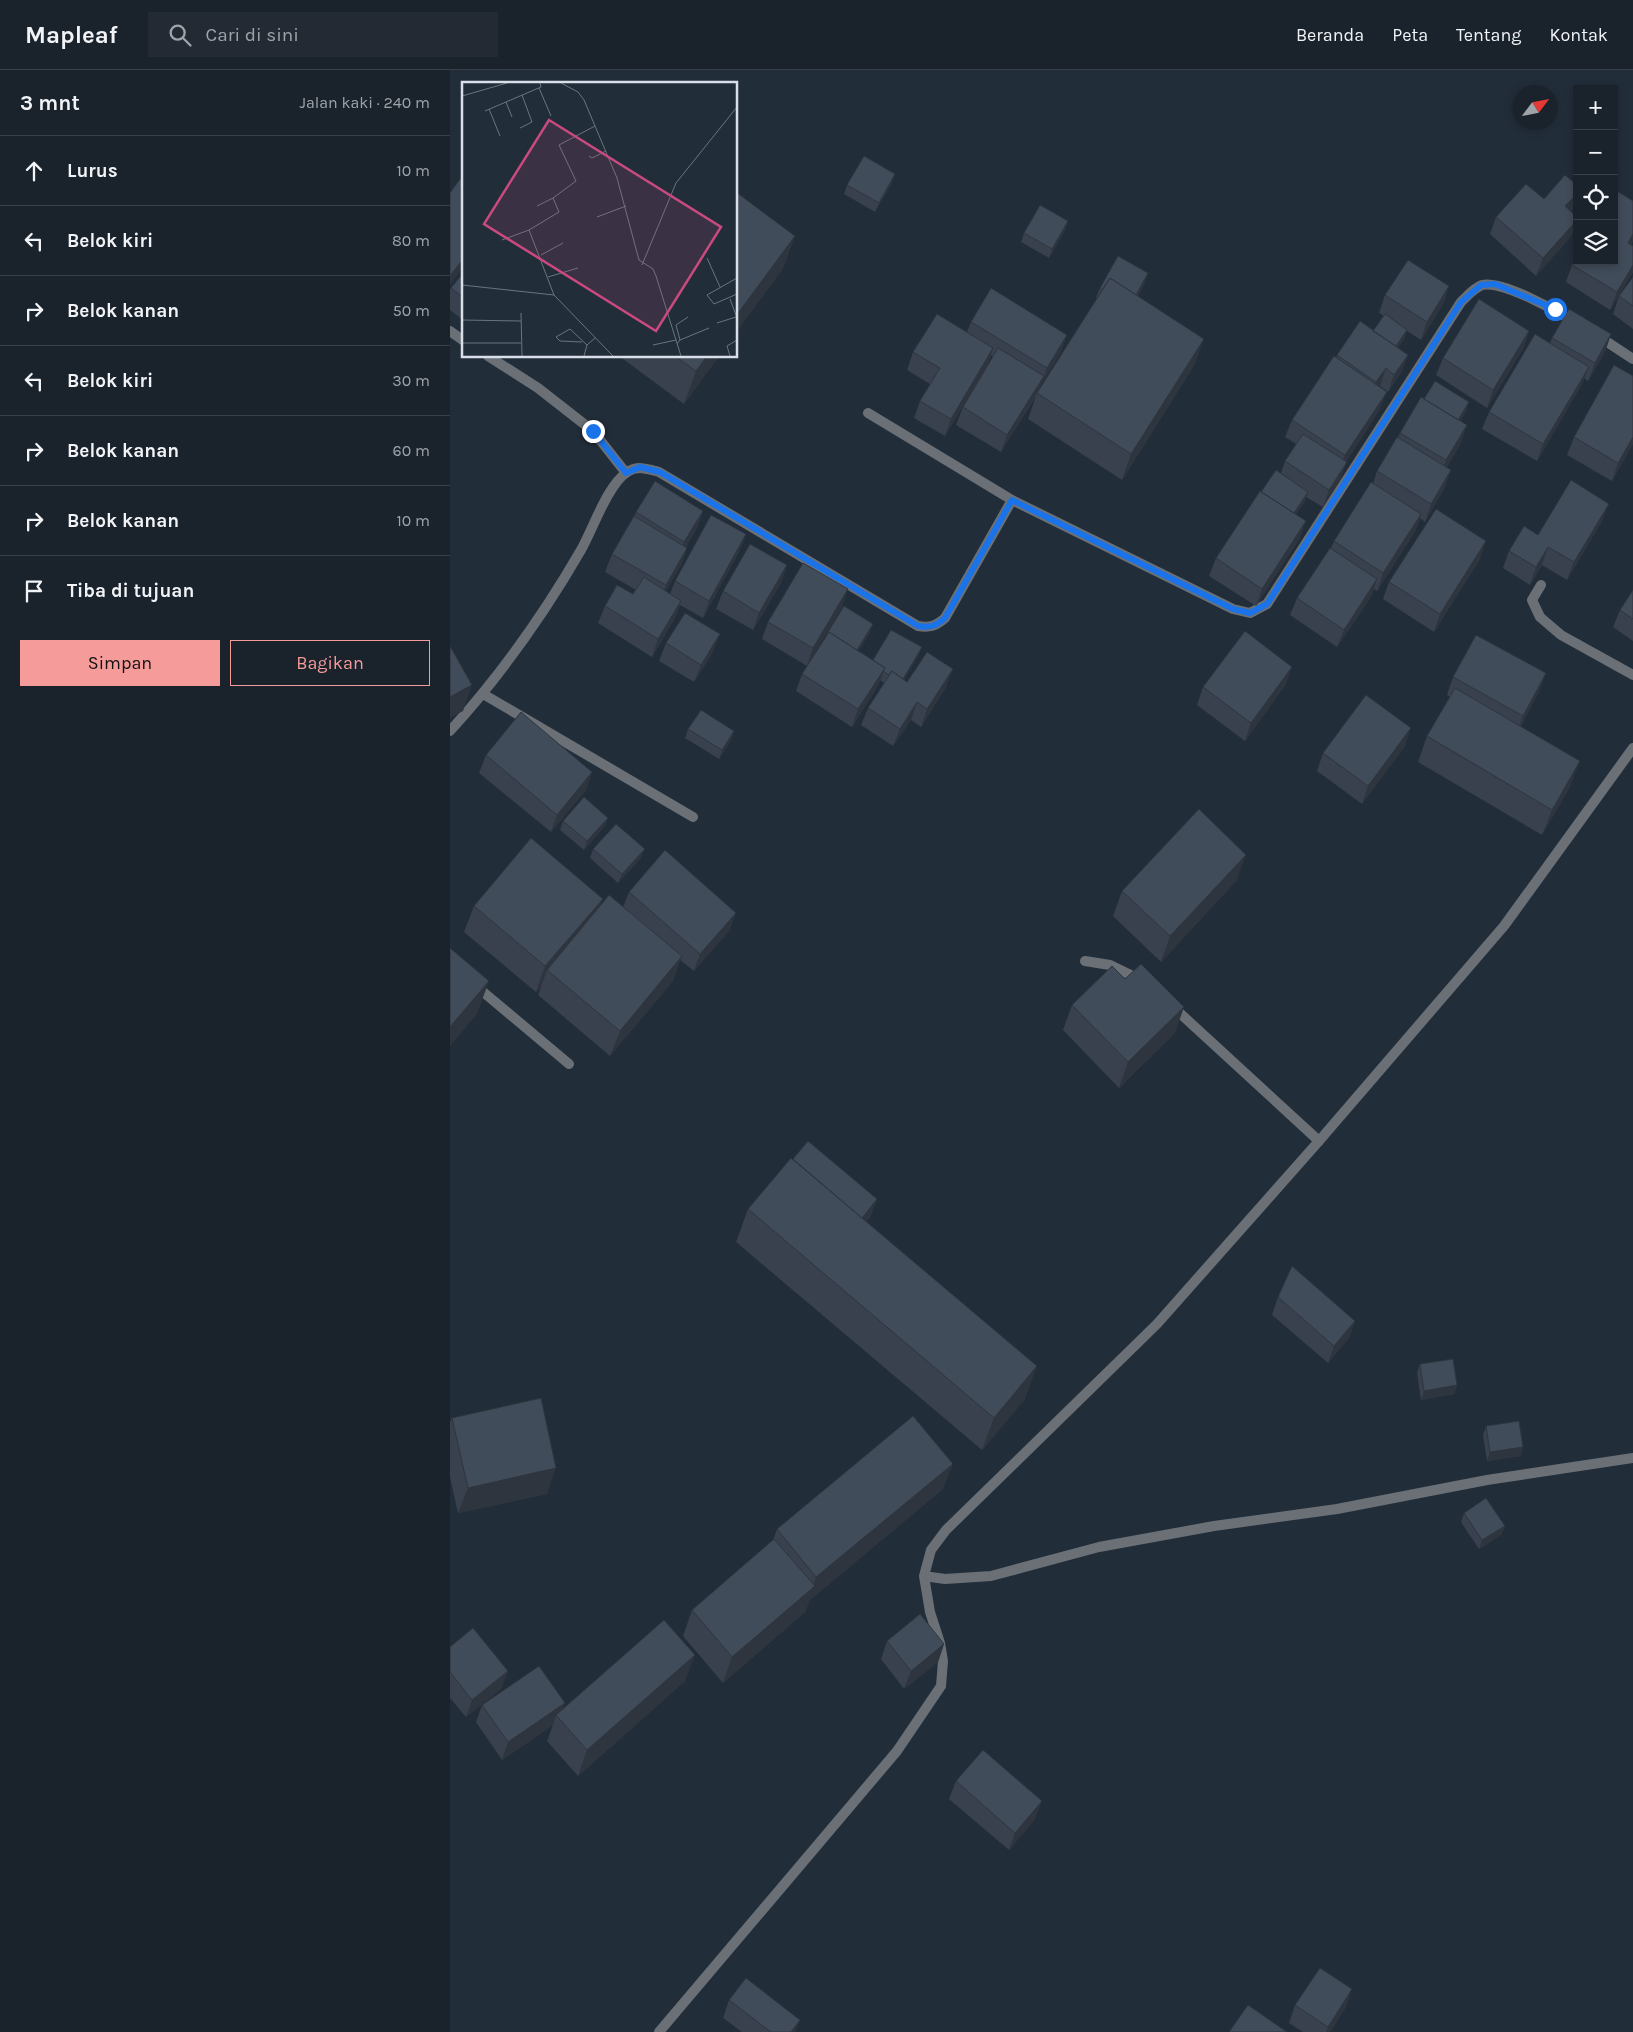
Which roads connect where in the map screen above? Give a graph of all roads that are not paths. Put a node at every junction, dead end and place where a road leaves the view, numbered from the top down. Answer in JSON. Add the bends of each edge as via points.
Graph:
{"nodes":[{"id":1,"x":450,"y":331,"type":"edge"},
{"id":2,"x":462,"y":339,"type":"edge"},
{"id":3,"x":491,"y":358,"type":"edge"},
{"id":4,"x":1633,"y":359,"type":"edge"},
{"id":5,"x":868,"y":414,"type":"dead end"},
{"id":6,"x":626,"y":473,"type":"junction"},
{"id":7,"x":1012,"y":500,"type":"junction"},
{"id":8,"x":1541,"y":585,"type":"dead end"},
{"id":9,"x":1633,"y":675,"type":"edge"},
{"id":10,"x":483,"y":694,"type":"junction"},
{"id":11,"x":450,"y":731,"type":"edge"},
{"id":12,"x":1633,"y":748,"type":"edge"},
{"id":13,"x":693,"y":817,"type":"dead end"},
{"id":14,"x":1084,"y":961,"type":"dead end"},
{"id":15,"x":465,"y":977,"type":"edge"},
{"id":16,"x":1149,"y":986,"type":"edge"},
{"id":17,"x":1162,"y":997,"type":"edge"},
{"id":18,"x":569,"y":1064,"type":"dead end"},
{"id":19,"x":1320,"y":1142,"type":"junction"},
{"id":20,"x":1633,"y":1458,"type":"edge"},
{"id":21,"x":924,"y":1576,"type":"junction"},
{"id":22,"x":660,"y":2032,"type":"edge"}],
"edges":[{"from":1,"to":2,"type":"street"},
{"from":3,"to":6,"type":"street","via":[[538,388],[593,431]]},
{"from":4,"to":7,"type":"street","via":[[1555,309],[1495,284],[1481,285],[1461,302],[1267,604],[1250,613],[1233,609]]},
{"from":5,"to":7,"type":"street"},
{"from":6,"to":7,"type":"street","via":[[640,467],[660,472],[918,626],[928,628],[945,618]]},
{"from":6,"to":10,"type":"street","via":[[609,493],[581,550],[521,643]]},
{"from":8,"to":9,"type":"street","via":[[1532,600],[1540,617],[1561,635]]},
{"from":10,"to":11,"type":"street"},
{"from":10,"to":13,"type":"street"},
{"from":12,"to":19,"type":"street","via":[[1504,926]]},
{"from":14,"to":16,"type":"street","via":[[1110,964]]},
{"from":15,"to":18,"type":"street"},
{"from":17,"to":19,"type":"street"},
{"from":19,"to":21,"type":"street","via":[[1157,1324],[946,1530],[931,1550]]},
{"from":20,"to":21,"type":"street","via":[[1099,1547],[991,1576],[945,1579]]},
{"from":21,"to":22,"type":"street","via":[[943,1661],[941,1686],[897,1752]]}]}
